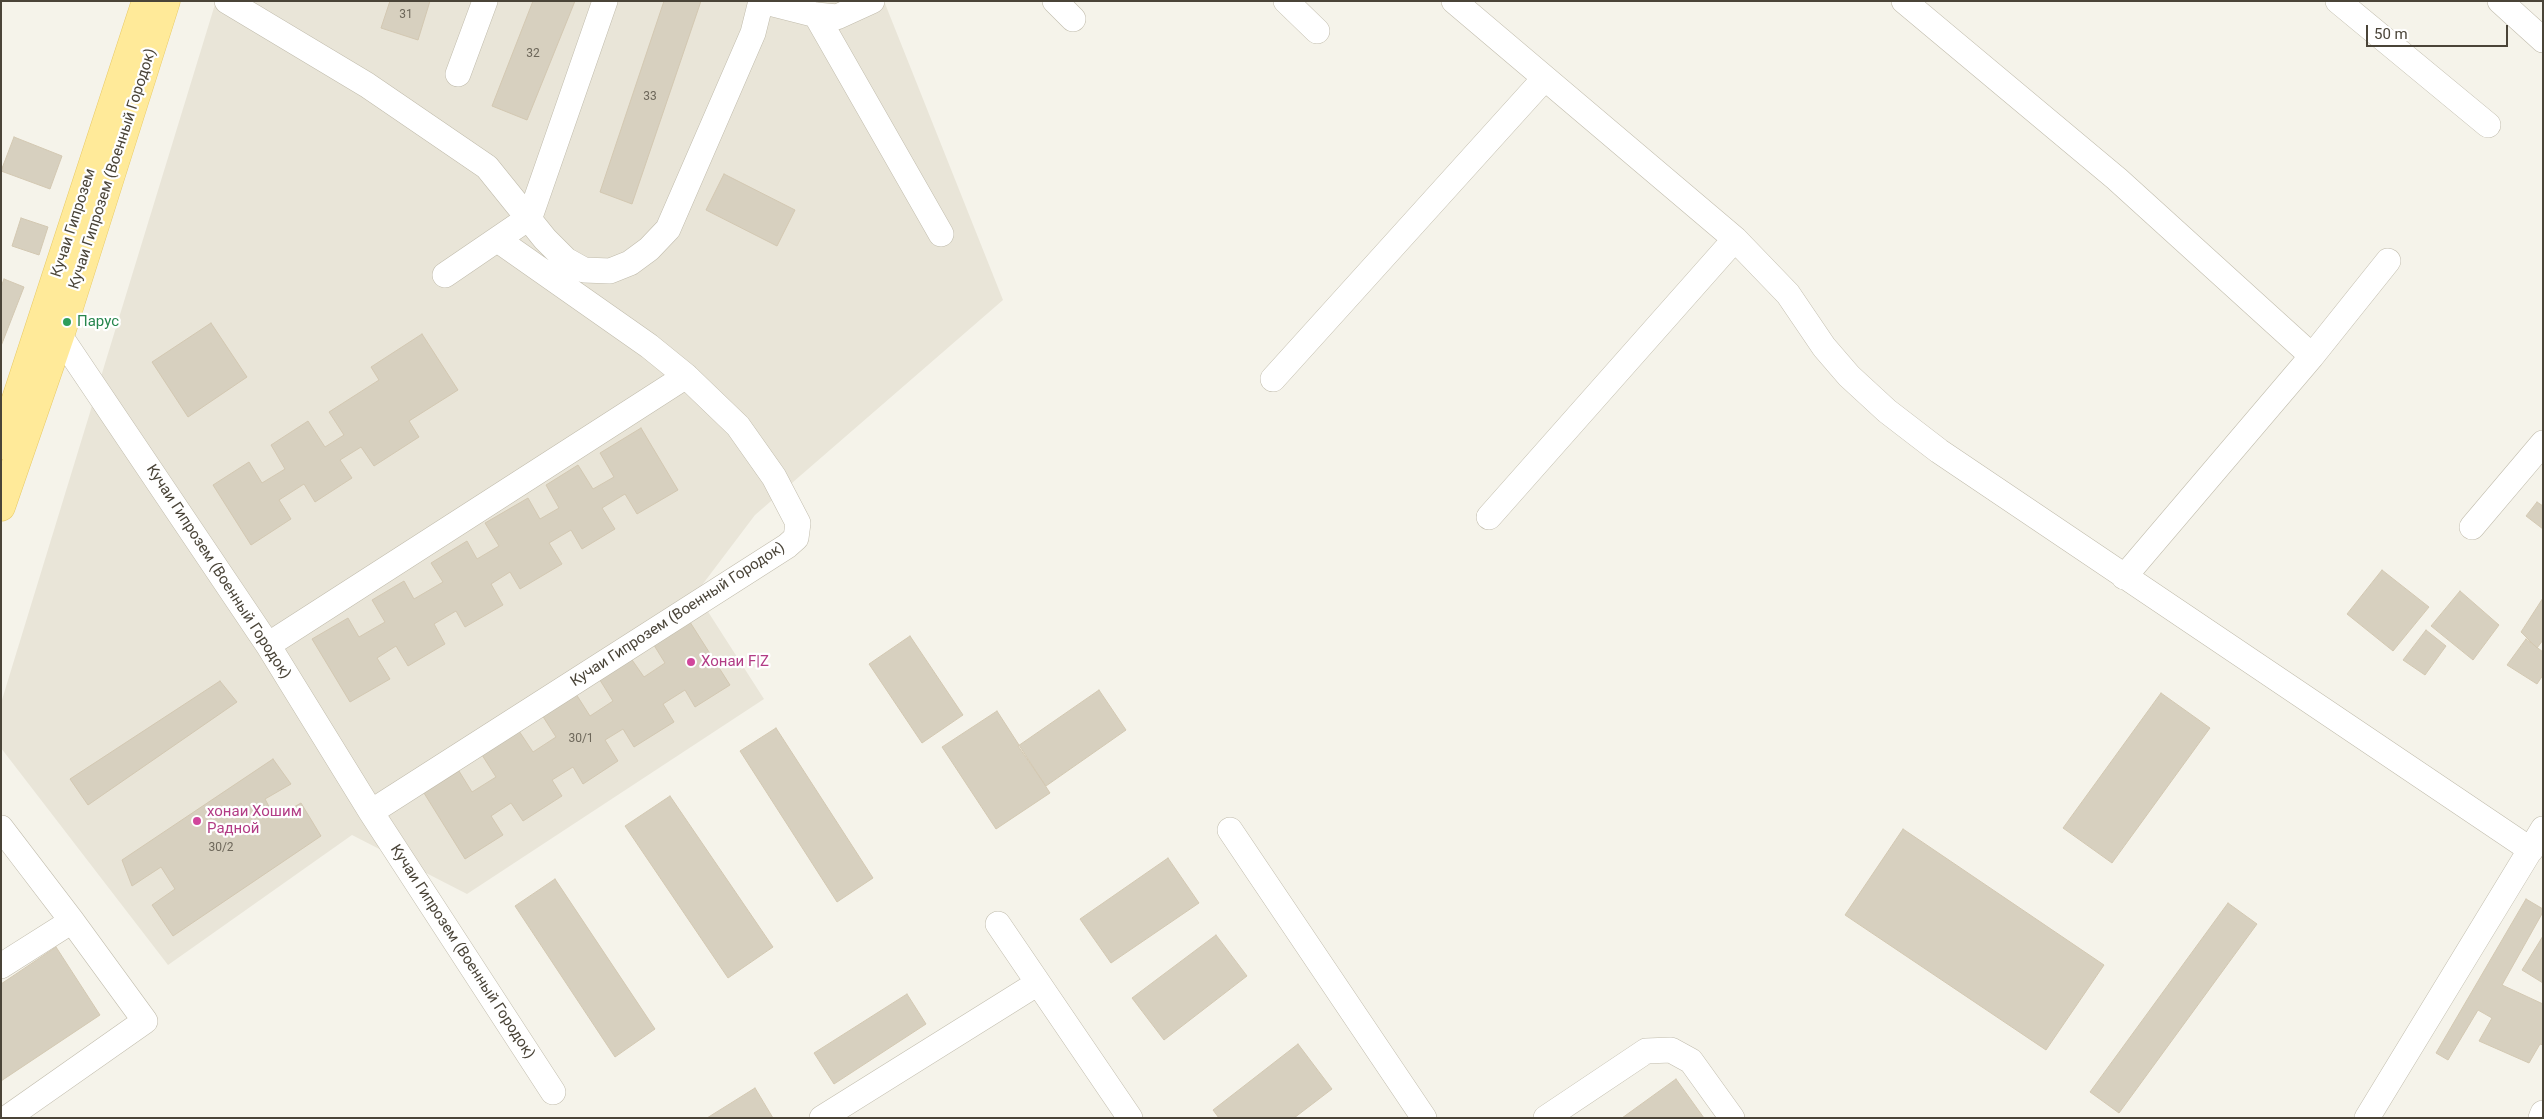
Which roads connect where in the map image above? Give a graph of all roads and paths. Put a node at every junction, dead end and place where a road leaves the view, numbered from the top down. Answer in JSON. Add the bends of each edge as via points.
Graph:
{"nodes":[{"id":1,"x":146,"y":1,"type":"edge"},
{"id":2,"x":166,"y":1,"type":"edge"},
{"id":3,"x":227,"y":1,"type":"edge"},
{"id":4,"x":485,"y":1,"type":"edge"},
{"id":5,"x":605,"y":1,"type":"edge"},
{"id":6,"x":761,"y":1,"type":"edge"},
{"id":7,"x":872,"y":1,"type":"edge"},
{"id":8,"x":1055,"y":1,"type":"edge"},
{"id":9,"x":1286,"y":1,"type":"edge"},
{"id":10,"x":1454,"y":1,"type":"edge"},
{"id":11,"x":1904,"y":1,"type":"edge"},
{"id":12,"x":2338,"y":1,"type":"edge"},
{"id":13,"x":2500,"y":1,"type":"edge"},
{"id":14,"x":816,"y":15,"type":"junction"},
{"id":15,"x":1073,"y":19,"type":"dead end"},
{"id":16,"x":1317,"y":31,"type":"dead end"},
{"id":17,"x":2543,"y":40,"type":"edge"},
{"id":18,"x":458,"y":74,"type":"dead end"},
{"id":19,"x":1544,"y":79,"type":"junction"},
{"id":20,"x":2488,"y":125,"type":"dead end"},
{"id":21,"x":530,"y":218,"type":"junction"},
{"id":22,"x":941,"y":234,"type":"dead end"},
{"id":23,"x":1735,"y":239,"type":"junction"},
{"id":24,"x":498,"y":240,"type":"junction"},
{"id":25,"x":2388,"y":261,"type":"dead end"},
{"id":26,"x":445,"y":275,"type":"dead end"},
{"id":27,"x":50,"y":330,"type":"junction"},
{"id":28,"x":2312,"y":356,"type":"junction"},
{"id":29,"x":686,"y":376,"type":"junction"},
{"id":30,"x":1273,"y":379,"type":"dead end"},
{"id":31,"x":2543,"y":443,"type":"edge"},
{"id":32,"x":1,"y":445,"type":"edge"},
{"id":33,"x":1,"y":507,"type":"edge"},
{"id":34,"x":1489,"y":517,"type":"dead end"},
{"id":35,"x":2472,"y":527,"type":"dead end"},
{"id":36,"x":2124,"y":577,"type":"junction"},
{"id":37,"x":268,"y":645,"type":"junction"},
{"id":38,"x":371,"y":812,"type":"junction"},
{"id":39,"x":1230,"y":830,"type":"dead end"},
{"id":40,"x":2,"y":834,"type":"edge"},
{"id":41,"x":2537,"y":840,"type":"edge"},
{"id":42,"x":72,"y":921,"type":"junction"},
{"id":43,"x":998,"y":924,"type":"dead end"},
{"id":44,"x":1,"y":966,"type":"edge"},
{"id":45,"x":1038,"y":983,"type":"junction"},
{"id":46,"x":553,"y":1092,"type":"dead end"},
{"id":47,"x":2543,"y":1113,"type":"edge"},
{"id":48,"x":835,"y":1114,"type":"edge"},
{"id":49,"x":7,"y":1118,"type":"edge"},
{"id":50,"x":1130,"y":1118,"type":"edge"},
{"id":51,"x":1424,"y":1118,"type":"edge"},
{"id":52,"x":1546,"y":1118,"type":"edge"},
{"id":53,"x":1732,"y":1118,"type":"edge"},
{"id":54,"x":2367,"y":1118,"type":"edge"},
{"id":55,"x":2541,"y":1118,"type":"edge"}],
"edges":[{"from":1,"to":27,"type":"main road","name":"Кучаи Гипрозем"},
{"from":2,"to":27,"type":"main road","name":"Кучаи Гипрозем (Военный Городок)"},
{"from":3,"to":21,"type":"street","via":[[367,86],[487,166]]},
{"from":4,"to":18,"type":"street"},
{"from":5,"to":21,"type":"street"},
{"from":6,"to":14,"type":"street"},
{"from":6,"to":21,"type":"street","via":[[753,33],[668,229],[649,249],[630,263],[610,271],[584,270],[566,260]]},
{"from":7,"to":14,"type":"street","via":[[837,17]]},
{"from":8,"to":15,"type":"street"},
{"from":9,"to":16,"type":"street"},
{"from":10,"to":19,"type":"street"},
{"from":11,"to":28,"type":"street","via":[[2117,179]]},
{"from":12,"to":20,"type":"street"},
{"from":13,"to":17,"type":"street"},
{"from":14,"to":22,"type":"street"},
{"from":19,"to":23,"type":"street"},
{"from":19,"to":30,"type":"street"},
{"from":21,"to":24,"type":"street"},
{"from":23,"to":34,"type":"street"},
{"from":23,"to":36,"type":"street","via":[[1788,294],[1824,347],[1849,376],[1887,411],[1939,451]]},
{"from":24,"to":26,"type":"street"},
{"from":24,"to":29,"type":"street","name":"Кучаи Гипрозем (Военный Городок)","via":[[608,316]]},
{"from":25,"to":28,"type":"street"},
{"from":27,"to":32,"type":"main road","name":"Кучаи Гипрозем"},
{"from":27,"to":33,"type":"main road","name":"Кучаи Гипрозем (Военный Городок)"},
{"from":27,"to":37,"type":"street","name":"Кучаи Гипрозем (Военный Городок)"},
{"from":28,"to":36,"type":"street"},
{"from":29,"to":37,"type":"street"},
{"from":29,"to":38,"type":"street","name":"Кучаи Гипрозем (Военный Городок)","via":[[738,426],[774,477],[798,523],[796,538],[779,552]]},
{"from":31,"to":35,"type":"street"},
{"from":36,"to":41,"type":"street"},
{"from":37,"to":38,"type":"street","name":"Кучаи Гипрозем (Военный Городок)"},
{"from":38,"to":46,"type":"street","name":"Кучаи Гипрозем (Военный Городок)"},
{"from":39,"to":51,"type":"street"},
{"from":40,"to":42,"type":"street"},
{"from":41,"to":54,"type":"street"},
{"from":42,"to":44,"type":"street"},
{"from":42,"to":49,"type":"street","via":[[145,1021]]},
{"from":43,"to":45,"type":"street"},
{"from":45,"to":48,"type":"street"},
{"from":45,"to":50,"type":"street"},
{"from":47,"to":55,"type":"street"},
{"from":52,"to":53,"type":"street","via":[[1646,1052],[1671,1050],[1691,1061]]}]}
